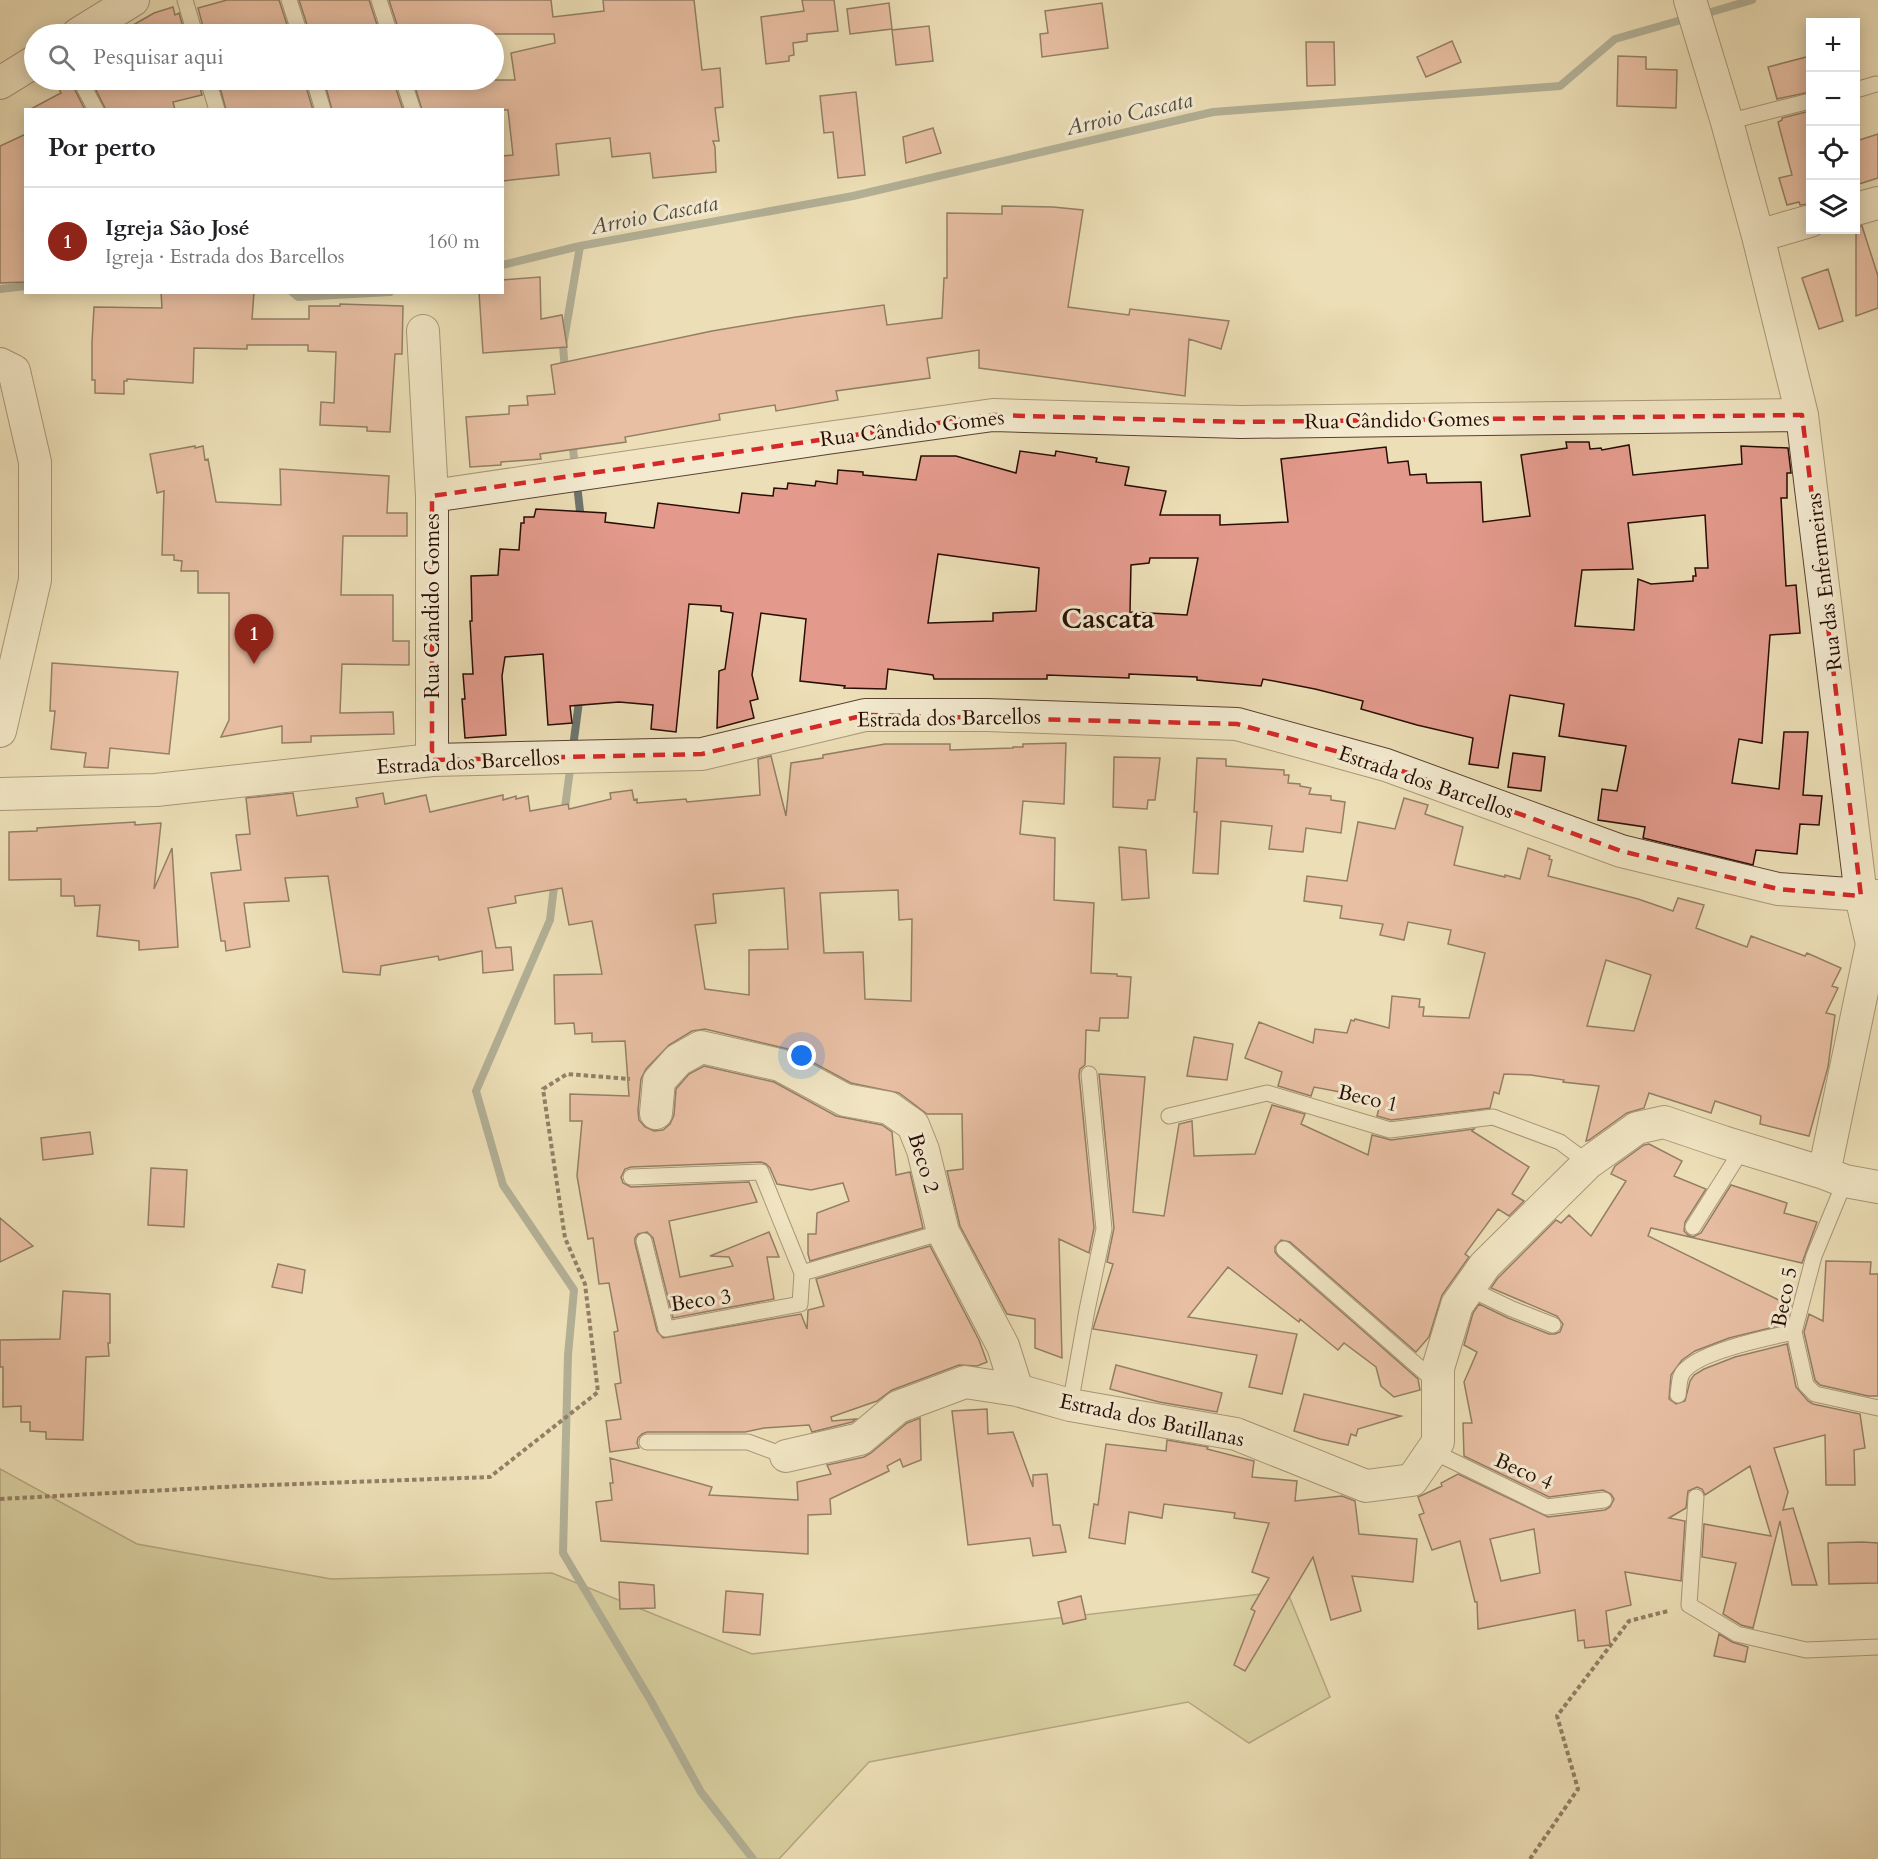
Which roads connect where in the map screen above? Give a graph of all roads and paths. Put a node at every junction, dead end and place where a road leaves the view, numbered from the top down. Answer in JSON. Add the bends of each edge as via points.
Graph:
{"nodes":[{"id":1,"x":133,"y":0,"type":"edge"},
{"id":2,"x":185,"y":0,"type":"edge"},
{"id":3,"x":289,"y":0,"type":"edge"},
{"id":4,"x":379,"y":0,"type":"edge"},
{"id":5,"x":1690,"y":0,"type":"edge"},
{"id":6,"x":94,"y":24,"type":"edge"},
{"id":7,"x":192,"y":24,"type":"edge"},
{"id":8,"x":297,"y":24,"type":"edge"},
{"id":9,"x":387,"y":24,"type":"edge"},
{"id":10,"x":24,"y":68,"type":"edge"},
{"id":11,"x":0,"y":83,"type":"edge"},
{"id":12,"x":1876,"y":84,"type":"dead end"},
{"id":13,"x":1860,"y":89,"type":"edge"},
{"id":14,"x":85,"y":90,"type":"edge"},
{"id":15,"x":211,"y":90,"type":"edge"},
{"id":16,"x":317,"y":90,"type":"edge"},
{"id":17,"x":406,"y":90,"type":"edge"},
{"id":18,"x":1806,"y":102,"type":"edge"},
{"id":19,"x":95,"y":108,"type":"edge"},
{"id":20,"x":216,"y":108,"type":"edge"},
{"id":21,"x":322,"y":108,"type":"edge"},
{"id":22,"x":412,"y":108,"type":"edge"},
{"id":23,"x":1727,"y":122,"type":"junction"},
{"id":24,"x":1878,"y":203,"type":"edge"},
{"id":25,"x":1860,"y":208,"type":"edge"},
{"id":26,"x":1806,"y":223,"type":"edge"},
{"id":27,"x":1758,"y":236,"type":"junction"},
{"id":28,"x":423,"y":331,"type":"dead end"},
{"id":29,"x":0,"y":364,"type":"edge"},
{"id":30,"x":1802,"y":415,"type":"junction"},
{"id":31,"x":432,"y":496,"type":"junction"},
{"id":32,"x":0,"y":731,"type":"edge"},
{"id":33,"x":432,"y":760,"type":"junction"},
{"id":34,"x":0,"y":794,"type":"edge"},
{"id":35,"x":1870,"y":896,"type":"edge"},
{"id":36,"x":1089,"y":1074,"type":"dead end"},
{"id":37,"x":660,"y":1080,"type":"junction"},
{"id":38,"x":656,"y":1113,"type":"dead end"},
{"id":39,"x":1168,"y":1116,"type":"dead end"},
{"id":40,"x":1743,"y":1148,"type":"junction"},
{"id":41,"x":1588,"y":1163,"type":"junction"},
{"id":42,"x":631,"y":1177,"type":"dead end"},
{"id":43,"x":1834,"y":1177,"type":"junction"},
{"id":44,"x":1878,"y":1187,"type":"edge"},
{"id":45,"x":1693,"y":1227,"type":"dead end"},
{"id":46,"x":943,"y":1232,"type":"junction"},
{"id":47,"x":644,"y":1241,"type":"dead end"},
{"id":48,"x":1284,"y":1249,"type":"dead end"},
{"id":49,"x":802,"y":1273,"type":"junction"},
{"id":50,"x":1468,"y":1288,"type":"junction"},
{"id":51,"x":1554,"y":1325,"type":"dead end"},
{"id":52,"x":1794,"y":1332,"type":"junction"},
{"id":53,"x":1437,"y":1383,"type":"junction"},
{"id":54,"x":1017,"y":1390,"type":"junction"},
{"id":55,"x":1678,"y":1395,"type":"dead end"},
{"id":56,"x":1070,"y":1405,"type":"junction"},
{"id":57,"x":1878,"y":1408,"type":"edge"},
{"id":58,"x":647,"y":1442,"type":"dead end"},
{"id":59,"x":1432,"y":1451,"type":"junction"},
{"id":60,"x":786,"y":1456,"type":"joint"},
{"id":61,"x":1696,"y":1497,"type":"dead end"},
{"id":62,"x":0,"y":1499,"type":"edge"},
{"id":63,"x":1604,"y":1500,"type":"dead end"},
{"id":64,"x":1689,"y":1605,"type":"junction"},
{"id":65,"x":1878,"y":1647,"type":"edge"},
{"id":66,"x":1530,"y":1859,"type":"edge"}],
"edges":[{"from":1,"to":6,"type":"street"},
{"from":2,"to":7,"type":"lane"},
{"from":3,"to":8,"type":"lane"},
{"from":4,"to":9,"type":"lane"},
{"from":5,"to":23,"type":"street","name":"Rua das Enfermeiras"},
{"from":10,"to":11,"type":"street"},
{"from":12,"to":13,"type":"lane"},
{"from":14,"to":19,"type":"lane"},
{"from":15,"to":20,"type":"lane"},
{"from":16,"to":21,"type":"lane"},
{"from":17,"to":22,"type":"lane"},
{"from":18,"to":23,"type":"lane"},
{"from":23,"to":27,"type":"street","name":"Rua das Enfermeiras"},
{"from":24,"to":25,"type":"street"},
{"from":26,"to":27,"type":"street"},
{"from":27,"to":30,"type":"street","name":"Rua das Enfermeiras"},
{"from":28,"to":31,"type":"street"},
{"from":29,"to":32,"type":"street","via":[[14,371],[35,462],[35,580]]},
{"from":30,"to":31,"type":"street","name":"Rua Cândido Gomes","via":[[1241,422],[993,415]]},
{"from":30,"to":35,"type":"street","name":"Rua das Enfermeiras"},
{"from":31,"to":33,"type":"street","name":"Rua Cândido Gomes"},
{"from":33,"to":34,"type":"street","name":"Estrada dos Barcellos","via":[[156,790]]},
{"from":33,"to":35,"type":"street","name":"Estrada dos Barcellos","via":[[702,754],[865,715],[1237,724],[1386,765],[1621,851],[1778,889]]},
{"from":35,"to":43,"type":"street","name":"Rua das Enfermeiras","via":[[1872,944]]},
{"from":36,"to":56,"type":"lane","via":[[1104,1229]]},
{"from":37,"to":38,"type":"street"},
{"from":37,"to":46,"type":"street","name":"Beco 2","via":[[678,1060],[701,1047],[780,1065],[844,1100],[889,1108],[913,1125]]},
{"from":37,"to":62,"type":"path","via":[[567,1074],[543,1089],[565,1238],[585,1284],[598,1392],[490,1477]]},
{"from":39,"to":41,"type":"lane","name":"Beco 1","via":[[1267,1093],[1390,1130],[1493,1117],[1560,1142]]},
{"from":40,"to":41,"type":"street","name":"Estrada dos Batillanas","via":[[1664,1122],[1637,1128]]},
{"from":40,"to":43,"type":"street","name":"Estrada dos Batillanas"},
{"from":40,"to":45,"type":"lane"},
{"from":41,"to":50,"type":"street","name":"Estrada dos Batillanas","via":[[1485,1265]]},
{"from":42,"to":49,"type":"lane","name":"Beco 3","via":[[761,1172]]},
{"from":43,"to":44,"type":"street","name":"Estrada dos Batillanas"},
{"from":43,"to":52,"type":"lane","name":"Beco 5"},
{"from":46,"to":49,"type":"lane"},
{"from":46,"to":54,"type":"street","name":"Beco 2","via":[[1003,1346]]},
{"from":47,"to":49,"type":"lane","name":"Beco 3","via":[[666,1329],[800,1304]]},
{"from":48,"to":53,"type":"lane"},
{"from":50,"to":51,"type":"lane"},
{"from":50,"to":53,"type":"street","name":"Estrada dos Batillanas","via":[[1457,1305],[1437,1368]]},
{"from":52,"to":55,"type":"lane","via":[[1692,1363],[1681,1375]]},
{"from":52,"to":57,"type":"lane","name":"Beco 5","via":[[1806,1385],[1815,1394]]},
{"from":53,"to":59,"type":"street","name":"Estrada dos Batillanas","via":[[1438,1442]]},
{"from":54,"to":56,"type":"street","name":"Estrada dos Batillanas"},
{"from":54,"to":60,"type":"street","name":"Estrada dos Batillanas","via":[[965,1382],[898,1407],[860,1439]]},
{"from":56,"to":59,"type":"street","name":"Estrada dos Batillanas","via":[[1236,1434],[1366,1486],[1412,1480]]},
{"from":58,"to":60,"type":"lane","name":"Estrada dos Batillanas","via":[[748,1442]]},
{"from":59,"to":63,"type":"lane","name":"Beco 4","via":[[1547,1507]]},
{"from":61,"to":64,"type":"lane"},
{"from":64,"to":65,"type":"lane","via":[[1737,1634],[1806,1650]]},
{"from":64,"to":66,"type":"path","via":[[1629,1621],[1557,1716],[1578,1789]]}]}
